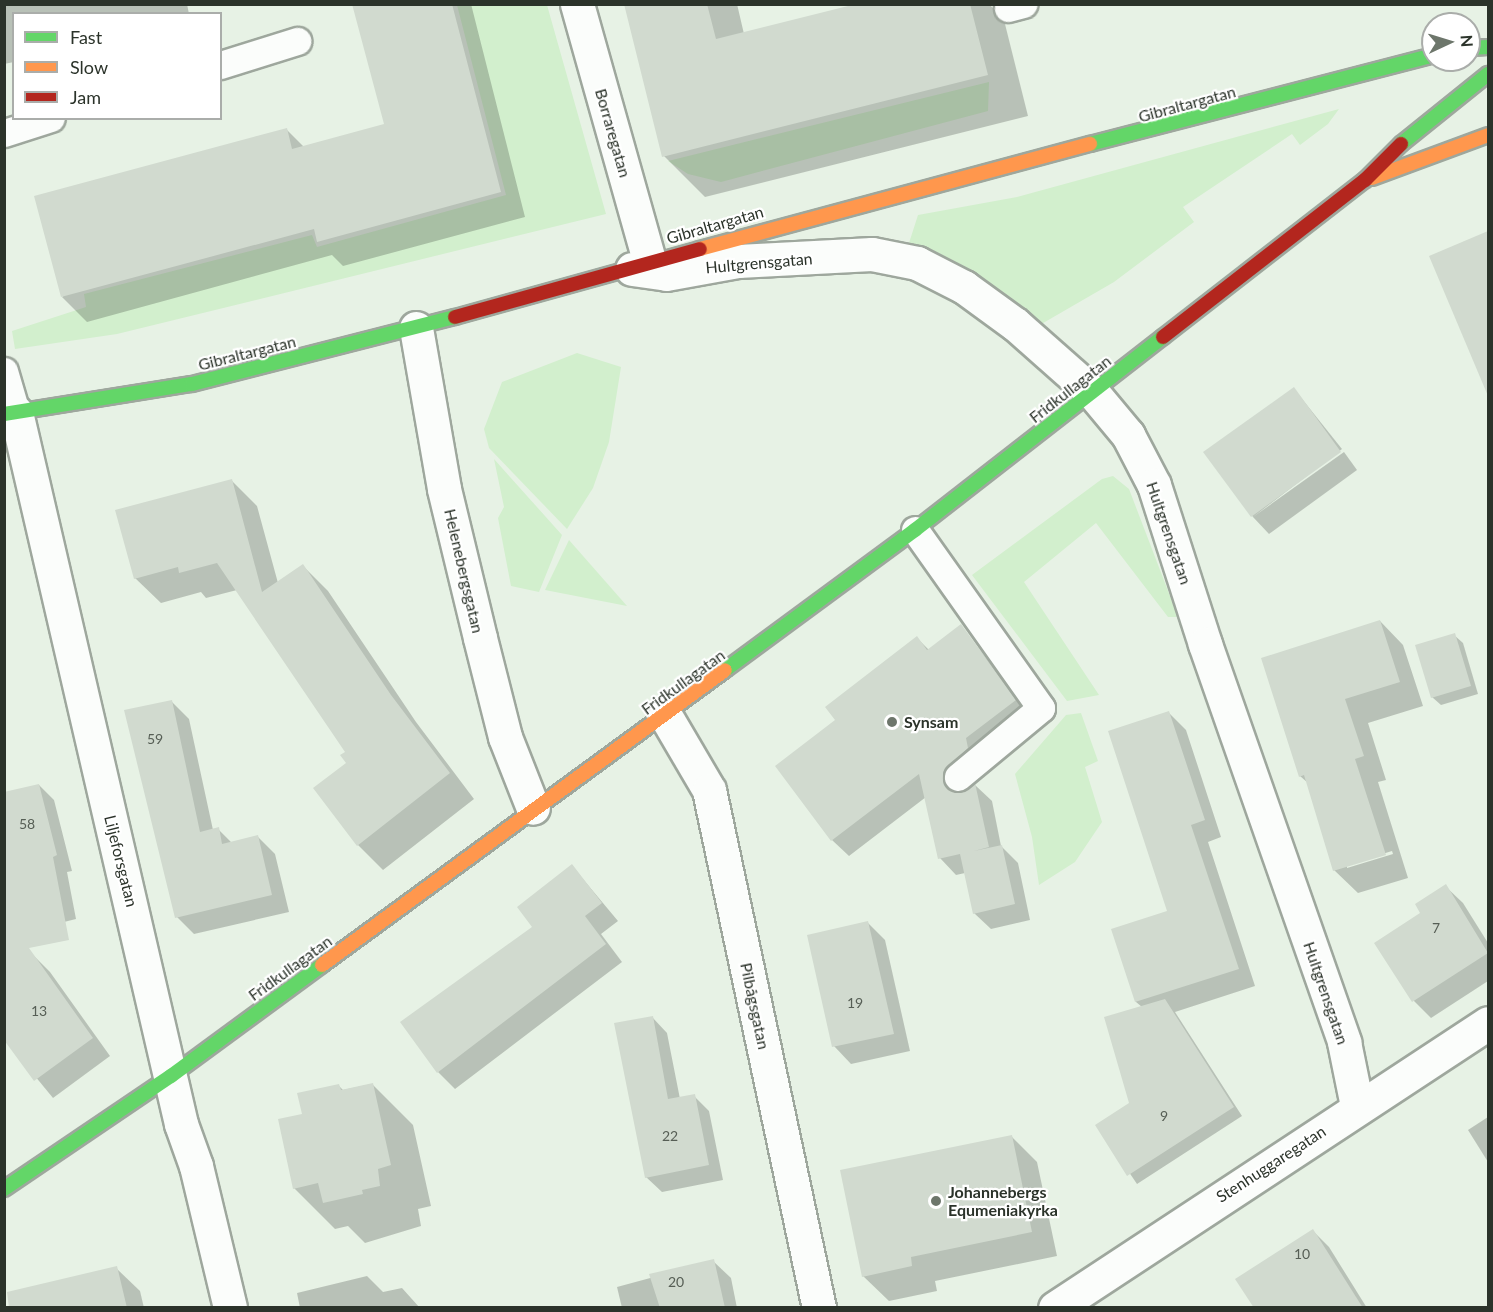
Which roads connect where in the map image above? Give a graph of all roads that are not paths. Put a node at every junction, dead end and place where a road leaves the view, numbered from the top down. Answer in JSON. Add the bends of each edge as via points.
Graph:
{"nodes":[{"id":1,"x":577,"y":4,"type":"edge"},
{"id":2,"x":297,"y":41,"type":"dead end"},
{"id":3,"x":1421,"y":58,"type":"edge"},
{"id":4,"x":222,"y":64,"type":"edge"},
{"id":5,"x":1488,"y":74,"type":"edge"},
{"id":6,"x":45,"y":120,"type":"edge"},
{"id":7,"x":4,"y":133,"type":"edge"},
{"id":8,"x":1488,"y":135,"type":"edge"},
{"id":9,"x":1365,"y":180,"type":"junction"},
{"id":10,"x":637,"y":264,"type":"junction"},
{"id":11,"x":416,"y":328,"type":"junction"},
{"id":12,"x":4,"y":372,"type":"edge"},
{"id":13,"x":1093,"y":393,"type":"junction"},
{"id":14,"x":10,"y":413,"type":"edge"},
{"id":15,"x":915,"y":530,"type":"junction"},
{"id":16,"x":665,"y":715,"type":"junction"},
{"id":17,"x":958,"y":777,"type":"dead end"},
{"id":18,"x":533,"y":808,"type":"junction"},
{"id":19,"x":1488,"y":1023,"type":"edge"},
{"id":20,"x":171,"y":1076,"type":"junction"},
{"id":21,"x":1357,"y":1106,"type":"junction"},
{"id":22,"x":4,"y":1189,"type":"edge"},
{"id":23,"x":230,"y":1308,"type":"edge"},
{"id":24,"x":819,"y":1308,"type":"edge"},
{"id":25,"x":1055,"y":1308,"type":"edge"}],
"edges":[{"from":1,"to":10,"type":"street","name":"Borraregatan"},
{"from":2,"to":4,"type":"lane"},
{"from":3,"to":10,"type":"street","name":"Gibraltargatan"},
{"from":5,"to":9,"type":"street","via":[[1405,140]]},
{"from":6,"to":7,"type":"lane"},
{"from":8,"to":9,"type":"street"},
{"from":9,"to":13,"type":"street","name":"Fridkullagatan"},
{"from":10,"to":11,"type":"street","name":"Gibraltargatan"},
{"from":10,"to":13,"type":"street","name":"Hultgrensgatan","via":[[666,274],[738,261],[872,254],[918,263],[964,287],[1015,324]]},
{"from":11,"to":14,"type":"street","name":"Gibraltargatan","via":[[192,384]]},
{"from":11,"to":18,"type":"street","name":"Helenebergsgatan","via":[[444,489],[480,638],[505,737]]},
{"from":12,"to":14,"type":"lane"},
{"from":13,"to":15,"type":"street","name":"Fridkullagatan"},
{"from":13,"to":21,"type":"street","name":"Hultgrensgatan","via":[[1128,435],[1154,484],[1208,653],[1344,1042]]},
{"from":14,"to":20,"type":"street","name":"Liljeforsgatan"},
{"from":15,"to":16,"type":"street","name":"Fridkullagatan"},
{"from":15,"to":17,"type":"lane","via":[[1041,708]]},
{"from":16,"to":18,"type":"street","name":"Fridkullagatan"},
{"from":16,"to":24,"type":"street","name":"Pilbågsgatan","via":[[709,790]]},
{"from":18,"to":20,"type":"street","name":"Fridkullagatan"},
{"from":19,"to":21,"type":"street","name":"Stenhuggaregatan"},
{"from":20,"to":22,"type":"street","name":"Fridkullagatan"},
{"from":20,"to":23,"type":"street","name":"Liljeforsgatan"},
{"from":21,"to":25,"type":"street","name":"Stenhuggaregatan"}]}
